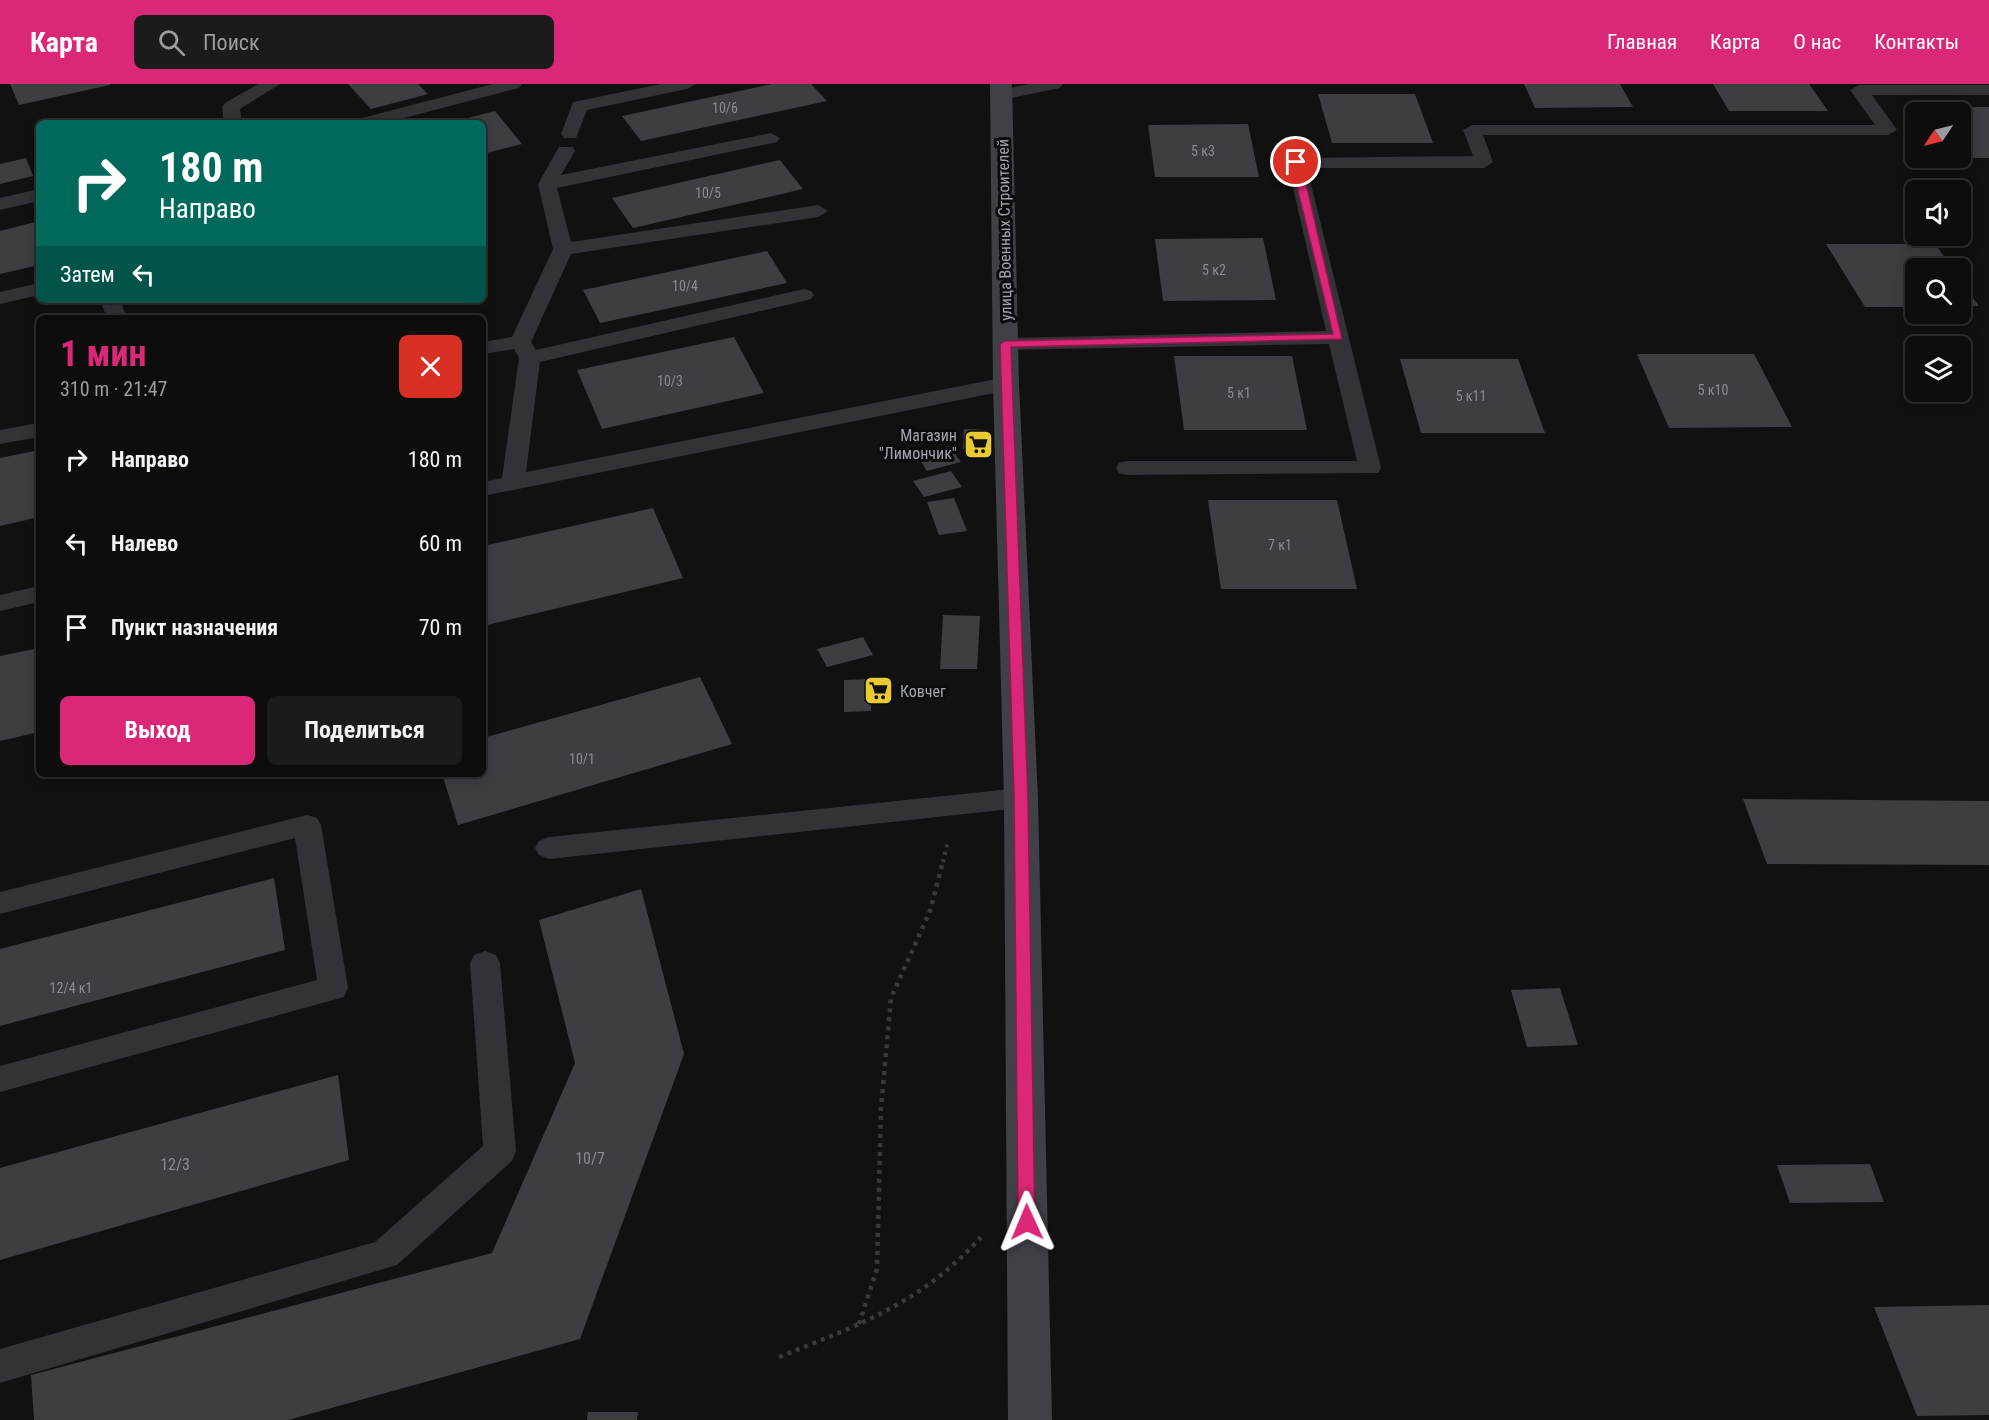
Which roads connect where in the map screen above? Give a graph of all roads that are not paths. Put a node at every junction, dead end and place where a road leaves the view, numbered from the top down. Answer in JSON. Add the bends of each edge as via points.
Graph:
{"nodes":[{"id":1,"x":272,"y":84,"type":"edge"},
{"id":2,"x":513,"y":84,"type":"edge"},
{"id":3,"x":687,"y":84,"type":"edge"},
{"id":4,"x":1054,"y":84,"type":"edge"},
{"id":5,"x":1001,"y":90,"type":"edge"},
{"id":6,"x":1989,"y":90,"type":"edge"},
{"id":7,"x":233,"y":120,"type":"edge"},
{"id":8,"x":375,"y":120,"type":"edge"},
{"id":9,"x":771,"y":138,"type":"dead end"},
{"id":10,"x":547,"y":184,"type":"junction"},
{"id":11,"x":36,"y":196,"type":"edge"},
{"id":12,"x":0,"y":204,"type":"edge"},
{"id":13,"x":818,"y":211,"type":"dead end"},
{"id":14,"x":563,"y":249,"type":"junction"},
{"id":15,"x":36,"y":290,"type":"edge"},
{"id":16,"x":804,"y":295,"type":"dead end"},
{"id":17,"x":0,"y":298,"type":"edge"},
{"id":18,"x":1339,"y":337,"type":"junction"},
{"id":19,"x":1005,"y":344,"type":"junction"},
{"id":20,"x":486,"y":348,"type":"edge"},
{"id":21,"x":525,"y":350,"type":"junction"},
{"id":22,"x":1006,"y":384,"type":"junction"},
{"id":23,"x":36,"y":431,"type":"edge"},
{"id":24,"x":0,"y":437,"type":"edge"},
{"id":25,"x":1127,"y":468,"type":"dead end"},
{"id":26,"x":513,"y":482,"type":"junction"},
{"id":27,"x":486,"y":488,"type":"edge"},
{"id":28,"x":36,"y":595,"type":"edge"},
{"id":29,"x":0,"y":603,"type":"edge"},
{"id":30,"x":1021,"y":798,"type":"junction"},
{"id":31,"x":549,"y":848,"type":"dead end"},
{"id":32,"x":0,"y":903,"type":"edge"},
{"id":33,"x":485,"y":963,"type":"dead end"},
{"id":34,"x":0,"y":1079,"type":"edge"},
{"id":35,"x":0,"y":1366,"type":"edge"},
{"id":36,"x":1029,"y":1420,"type":"edge"}],
"edges":[{"from":1,"to":7,"type":"lane","via":[[231,107]]},
{"from":2,"to":8,"type":"lane"},
{"from":3,"to":10,"type":"lane","via":[[579,106],[568,143]]},
{"from":4,"to":5,"type":"lane"},
{"from":5,"to":19,"type":"main road","name":"улица Военных Строителей"},
{"from":6,"to":18,"type":"lane","via":[[1859,90],[1888,130],[1472,130],[1484,162],[1296,162]]},
{"from":9,"to":10,"type":"lane"},
{"from":10,"to":14,"type":"lane"},
{"from":11,"to":12,"type":"lane"},
{"from":13,"to":14,"type":"lane"},
{"from":14,"to":21,"type":"lane"},
{"from":15,"to":17,"type":"lane"},
{"from":16,"to":21,"type":"lane"},
{"from":18,"to":19,"type":"lane"},
{"from":18,"to":25,"type":"lane","via":[[1370,468]]},
{"from":19,"to":22,"type":"main road","name":"улица Военных Строителей"},
{"from":20,"to":21,"type":"lane"},
{"from":21,"to":26,"type":"lane"},
{"from":22,"to":26,"type":"lane"},
{"from":22,"to":30,"type":"main road","name":"улица Военных Строителей"},
{"from":23,"to":24,"type":"lane"},
{"from":26,"to":27,"type":"lane"},
{"from":28,"to":29,"type":"lane"},
{"from":30,"to":31,"type":"lane"},
{"from":30,"to":36,"type":"main road","name":"улица Военных Строителей"},
{"from":32,"to":34,"type":"lane","via":[[307,825],[333,988]]},
{"from":33,"to":35,"type":"lane","via":[[500,1151],[385,1254]]}]}
